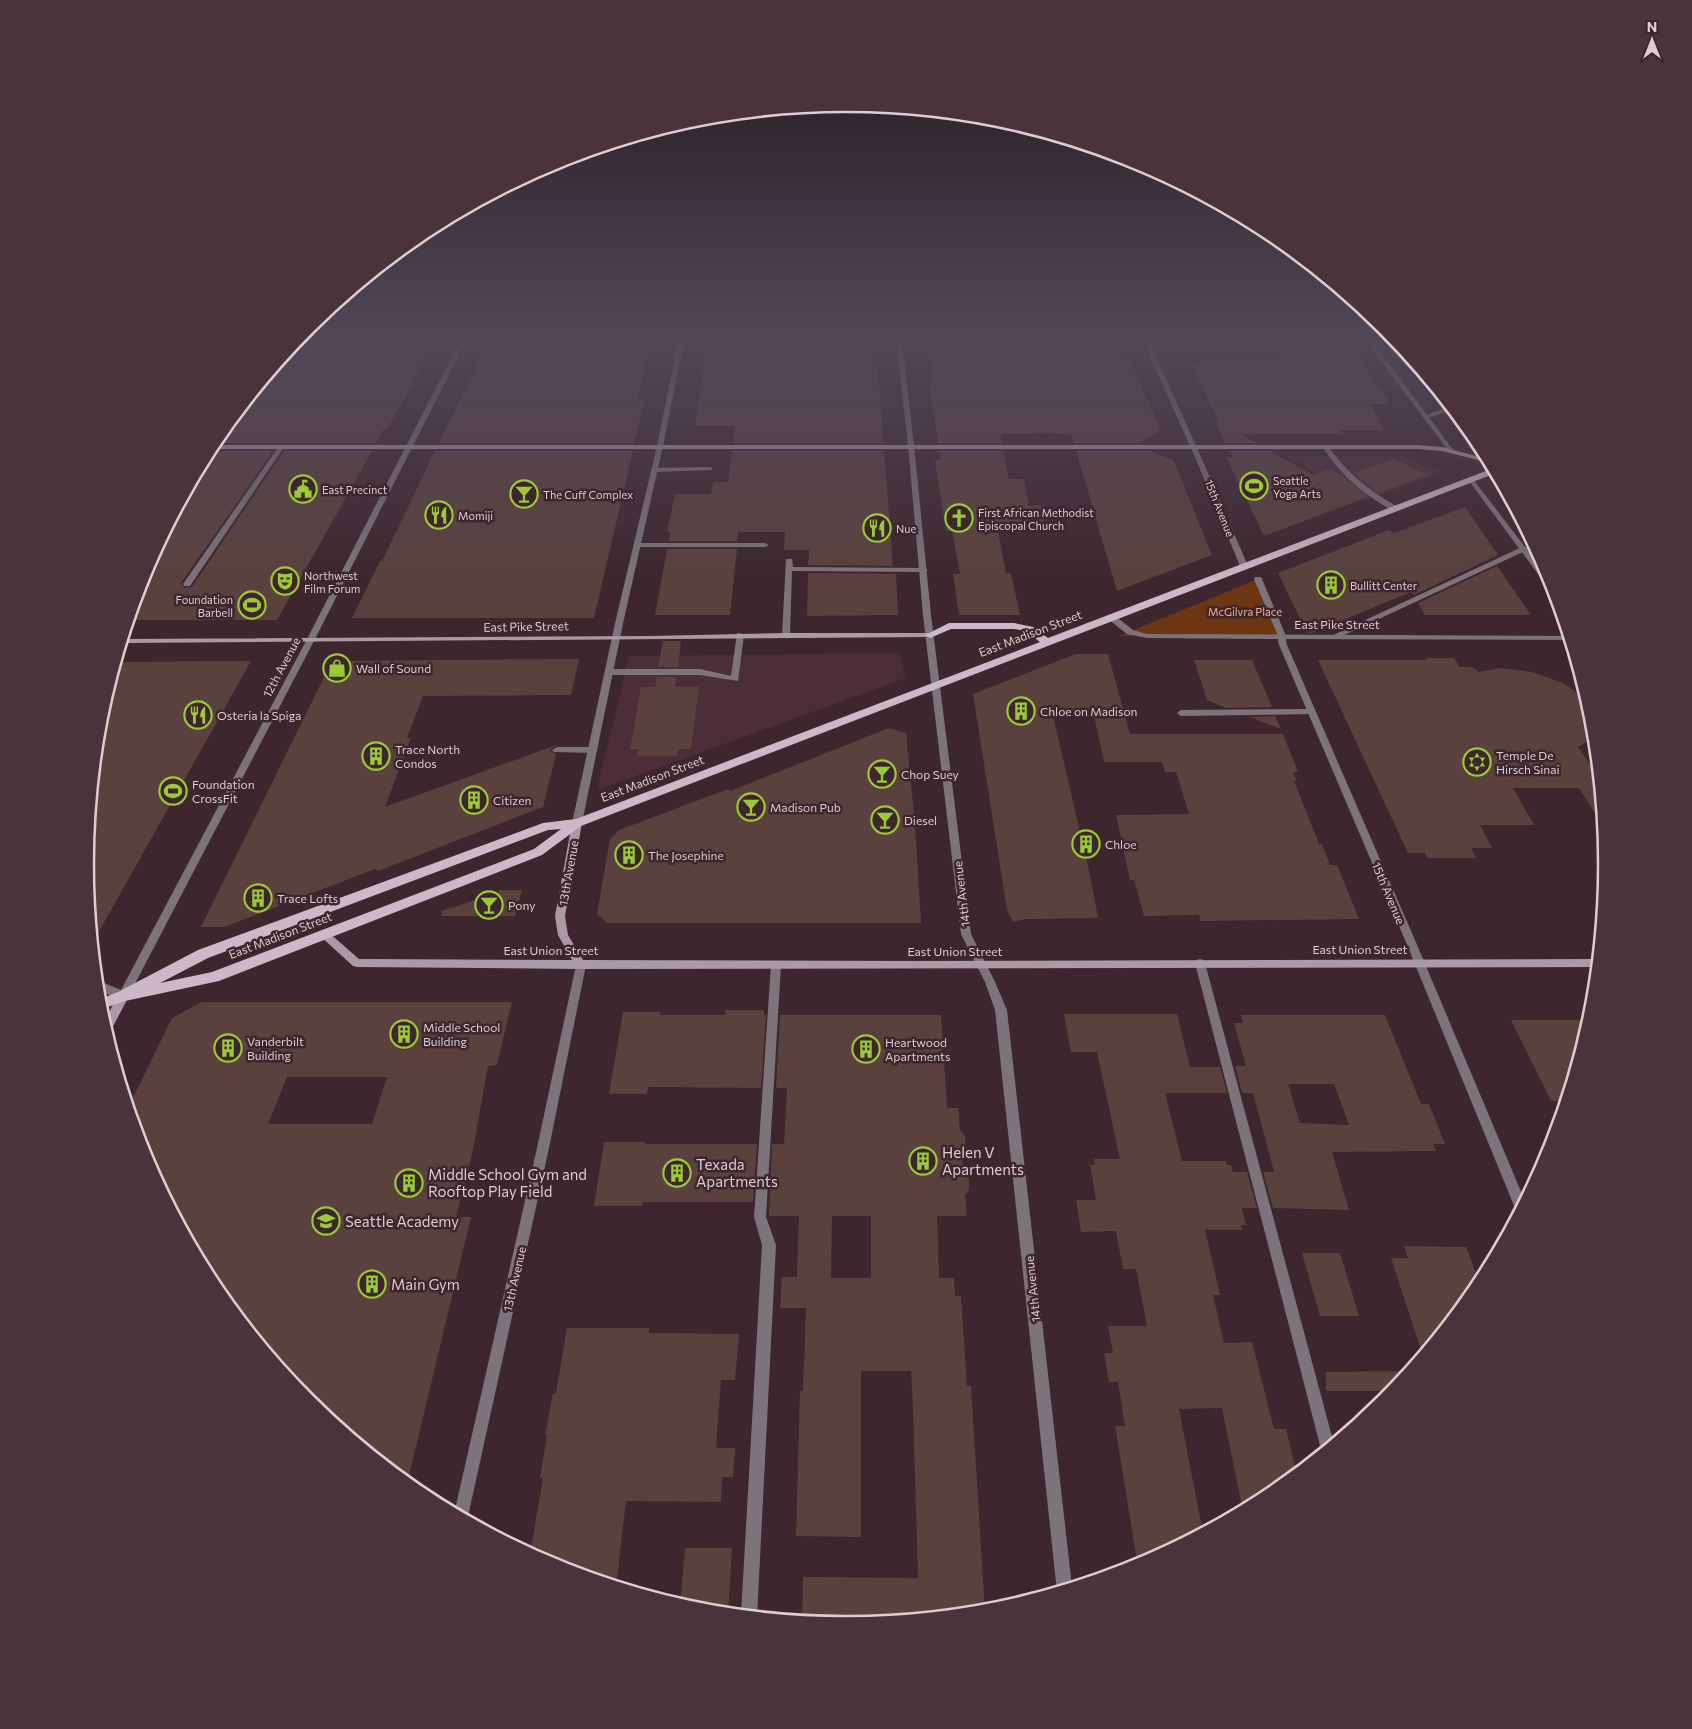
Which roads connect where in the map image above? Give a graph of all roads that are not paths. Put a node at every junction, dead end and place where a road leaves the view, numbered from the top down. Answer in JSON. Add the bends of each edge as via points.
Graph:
{"nodes":[{"id":1,"x":422,"y":422,"type":"edge"},
{"id":2,"x":665,"y":422,"type":"edge"},
{"id":3,"x":908,"y":422,"type":"edge"},
{"id":4,"x":1182,"y":422,"type":"edge"},
{"id":5,"x":1429,"y":422,"type":"edge"},
{"id":6,"x":911,"y":445,"type":"junction"},
{"id":7,"x":660,"y":446,"type":"junction"},
{"id":8,"x":1193,"y":446,"type":"junction"},
{"id":9,"x":1325,"y":446,"type":"junction"},
{"id":10,"x":221,"y":447,"type":"edge"},
{"id":11,"x":280,"y":447,"type":"junction"},
{"id":12,"x":409,"y":447,"type":"junction"},
{"id":13,"x":1452,"y":452,"type":"junction"},
{"id":14,"x":1478,"y":458,"type":"edge"},
{"id":15,"x":710,"y":469,"type":"dead end"},
{"id":16,"x":654,"y":470,"type":"junction"},
{"id":17,"x":1488,"y":473,"type":"edge"},
{"id":18,"x":1471,"y":480,"type":"junction"},
{"id":19,"x":1396,"y":509,"type":"junction"},
{"id":20,"x":638,"y":545,"type":"junction"},
{"id":21,"x":765,"y":545,"type":"dead end"},
{"id":22,"x":1525,"y":549,"type":"junction"},
{"id":23,"x":1534,"y":561,"type":"edge"},
{"id":24,"x":1244,"y":566,"type":"junction"},
{"id":25,"x":924,"y":570,"type":"junction"},
{"id":26,"x":1258,"y":579,"type":"dead end"},
{"id":27,"x":187,"y":584,"type":"dead end"},
{"id":28,"x":1111,"y":617,"type":"junction"},
{"id":29,"x":786,"y":634,"type":"junction"},
{"id":30,"x":740,"y":635,"type":"junction"},
{"id":31,"x":930,"y":635,"type":"junction"},
{"id":32,"x":1282,"y":636,"type":"junction"},
{"id":33,"x":1335,"y":636,"type":"junction"},
{"id":34,"x":616,"y":638,"type":"junction"},
{"id":35,"x":1563,"y":638,"type":"edge"},
{"id":36,"x":128,"y":641,"type":"edge"},
{"id":37,"x":310,"y":641,"type":"junction"},
{"id":38,"x":1047,"y":642,"type":"junction"},
{"id":39,"x":610,"y":672,"type":"junction"},
{"id":40,"x":936,"y":686,"type":"junction"},
{"id":41,"x":1312,"y":712,"type":"junction"},
{"id":42,"x":1181,"y":713,"type":"dead end"},
{"id":43,"x":557,"y":750,"type":"dead end"},
{"id":44,"x":593,"y":750,"type":"junction"},
{"id":45,"x":577,"y":823,"type":"junction"},
{"id":46,"x":324,"y":935,"type":"junction"},
{"id":47,"x":1419,"y":962,"type":"junction"},
{"id":48,"x":1200,"y":963,"type":"junction"},
{"id":49,"x":1592,"y":963,"type":"edge"},
{"id":50,"x":582,"y":964,"type":"junction"},
{"id":51,"x":776,"y":964,"type":"junction"},
{"id":52,"x":982,"y":965,"type":"junction"},
{"id":53,"x":104,"y":987,"type":"edge"},
{"id":54,"x":123,"y":996,"type":"junction"},
{"id":55,"x":107,"y":1002,"type":"edge"},
{"id":56,"x":110,"y":1021,"type":"edge"},
{"id":57,"x":1518,"y":1202,"type":"edge"},
{"id":58,"x":1326,"y":1443,"type":"edge"},
{"id":59,"x":462,"y":1511,"type":"edge"},
{"id":60,"x":1063,"y":1584,"type":"edge"},
{"id":61,"x":749,"y":1610,"type":"edge"}],
"edges":[{"from":1,"to":12,"type":"street","name":"12th Avenue"},
{"from":2,"to":7,"type":"street","name":"13th Avenue"},
{"from":3,"to":6,"type":"street","name":"14th Avenue"},
{"from":4,"to":8,"type":"street","name":"15th Avenue"},
{"from":5,"to":13,"type":"street"},
{"from":6,"to":7,"type":"main road"},
{"from":6,"to":8,"type":"main road"},
{"from":6,"to":25,"type":"street","name":"14th Avenue"},
{"from":7,"to":12,"type":"main road"},
{"from":7,"to":16,"type":"street","name":"13th Avenue"},
{"from":8,"to":9,"type":"main road"},
{"from":8,"to":24,"type":"street","name":"15th Avenue"},
{"from":9,"to":13,"type":"main road","via":[[1417,447]]},
{"from":9,"to":19,"type":"street","via":[[1337,465],[1375,497]]},
{"from":10,"to":11,"type":"main road"},
{"from":11,"to":12,"type":"main road"},
{"from":11,"to":27,"type":"street"},
{"from":12,"to":37,"type":"street","name":"12th Avenue"},
{"from":13,"to":14,"type":"main road"},
{"from":15,"to":16,"type":"street"},
{"from":16,"to":20,"type":"street","name":"13th Avenue"},
{"from":17,"to":18,"type":"main road","name":"East Madison Street"},
{"from":18,"to":19,"type":"main road","name":"East Madison Street"},
{"from":18,"to":22,"type":"street"},
{"from":19,"to":24,"type":"main road","name":"East Madison Street"},
{"from":20,"to":21,"type":"street"},
{"from":20,"to":34,"type":"street","name":"13th Avenue"},
{"from":22,"to":23,"type":"street"},
{"from":22,"to":33,"type":"street"},
{"from":24,"to":28,"type":"main road","name":"East Madison Street"},
{"from":25,"to":29,"type":"street","via":[[789,565]]},
{"from":25,"to":31,"type":"street","name":"14th Avenue"},
{"from":26,"to":32,"type":"street","name":"15th Avenue"},
{"from":28,"to":32,"type":"street","name":"East Pike Street","via":[[1130,632],[1147,636]]},
{"from":28,"to":38,"type":"main road","name":"East Madison Street"},
{"from":29,"to":30,"type":"main road","name":"East Pike Street"},
{"from":29,"to":31,"type":"main road","name":"East Pike Street"},
{"from":30,"to":34,"type":"main road","name":"East Pike Street"},
{"from":30,"to":39,"type":"street","via":[[735,679],[700,672]]},
{"from":31,"to":38,"type":"main road","via":[[949,626],[1014,626],[1029,629]]},
{"from":31,"to":40,"type":"street","name":"14th Avenue"},
{"from":32,"to":33,"type":"street","name":"East Pike Street"},
{"from":32,"to":41,"type":"street","name":"15th Avenue"},
{"from":33,"to":35,"type":"street","name":"East Pike Street"},
{"from":34,"to":37,"type":"main road","name":"East Pike Street"},
{"from":34,"to":39,"type":"street","name":"13th Avenue"},
{"from":36,"to":37,"type":"main road","name":"East Pike Street"},
{"from":37,"to":54,"type":"street","name":"12th Avenue"},
{"from":38,"to":40,"type":"main road","name":"East Madison Street"},
{"from":39,"to":44,"type":"street","name":"13th Avenue"},
{"from":40,"to":45,"type":"main road","name":"East Madison Street"},
{"from":40,"to":52,"type":"street","name":"14th Avenue","via":[[966,934]]},
{"from":41,"to":42,"type":"street"},
{"from":41,"to":47,"type":"street","name":"15th Avenue"},
{"from":43,"to":44,"type":"street"},
{"from":44,"to":45,"type":"street","name":"13th Avenue"},
{"from":45,"to":46,"type":"main road","name":"East Madison Street","via":[[538,852]]},
{"from":45,"to":50,"type":"main road","name":"13th Avenue","via":[[560,916],[563,935]]},
{"from":45,"to":54,"type":"main road","name":"East Madison Street","via":[[547,826],[203,954]]},
{"from":46,"to":50,"type":"main road","name":"East Union Street","via":[[357,963]]},
{"from":46,"to":54,"type":"main road","name":"East Madison Street","via":[[214,976]]},
{"from":47,"to":48,"type":"main road","name":"East Union Street"},
{"from":47,"to":49,"type":"main road","name":"East Union Street"},
{"from":47,"to":57,"type":"street","name":"15th Avenue"},
{"from":48,"to":52,"type":"main road","name":"East Union Street"},
{"from":48,"to":58,"type":"street"},
{"from":50,"to":51,"type":"main road","name":"East Union Street"},
{"from":50,"to":59,"type":"street","name":"13th Avenue"},
{"from":51,"to":52,"type":"main road","name":"East Union Street"},
{"from":51,"to":61,"type":"street","via":[[760,1217],[769,1245]]},
{"from":52,"to":60,"type":"street","name":"14th Avenue","via":[[1001,1010]]},
{"from":53,"to":54,"type":"street"},
{"from":54,"to":55,"type":"main road","name":"East Madison Street"},
{"from":54,"to":56,"type":"main road","name":"12th Avenue"}]}
